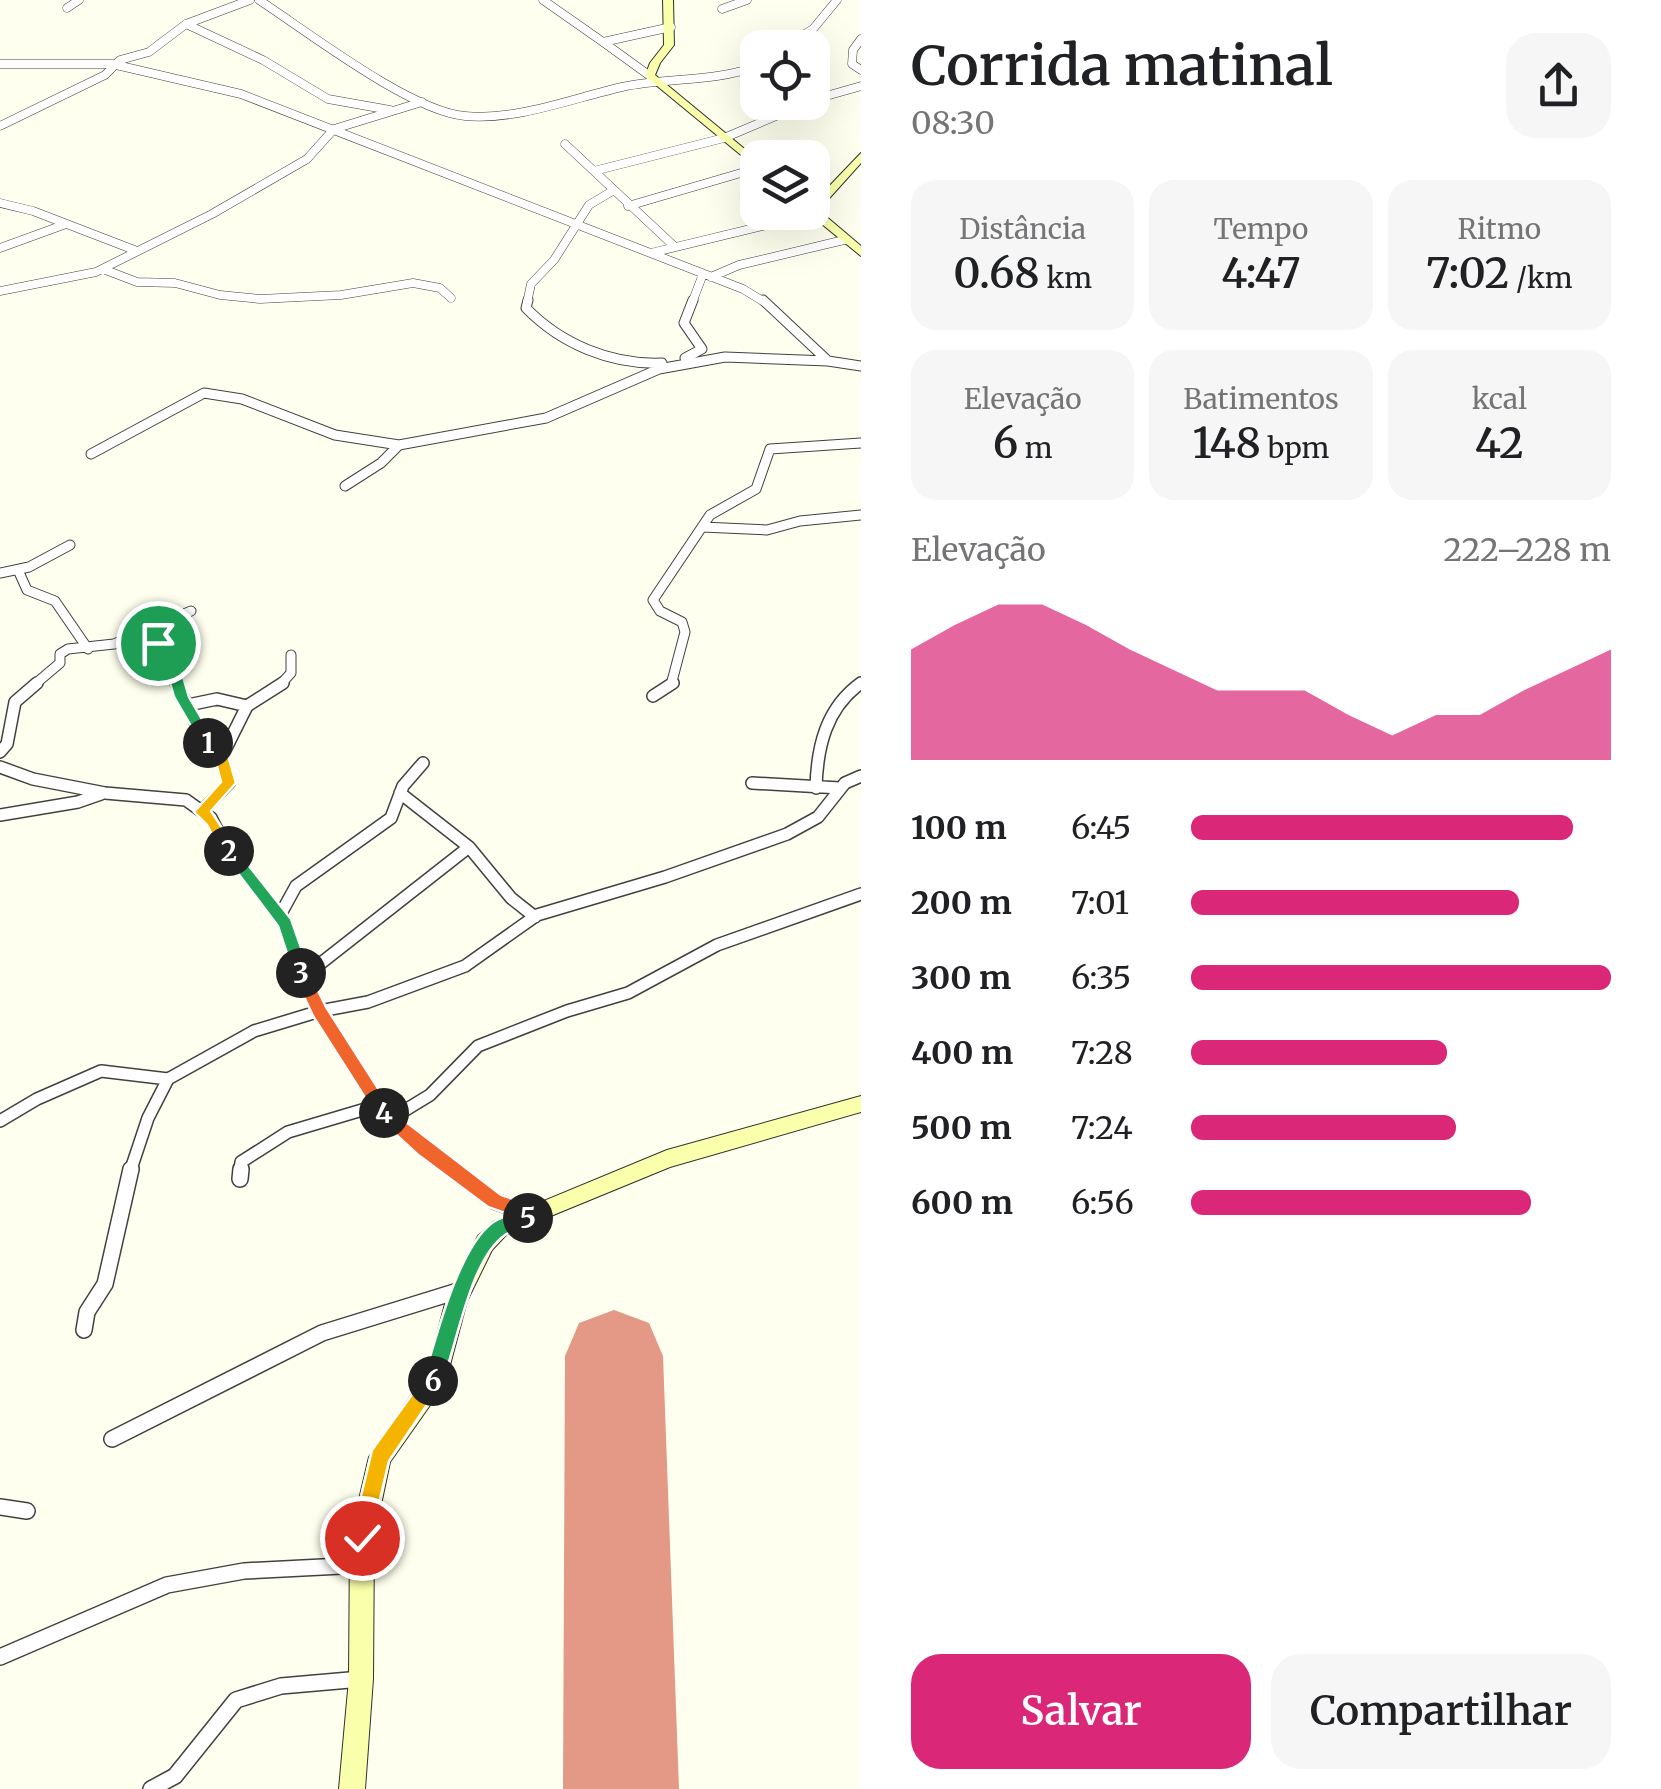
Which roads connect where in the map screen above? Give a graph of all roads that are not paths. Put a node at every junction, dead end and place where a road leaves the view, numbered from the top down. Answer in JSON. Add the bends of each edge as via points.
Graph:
{"nodes":[{"id":1,"x":79,"y":0,"type":"edge"},
{"id":2,"x":250,"y":0,"type":"edge"},
{"id":3,"x":260,"y":0,"type":"edge"},
{"id":4,"x":544,"y":0,"type":"edge"},
{"id":5,"x":668,"y":0,"type":"edge"},
{"id":6,"x":748,"y":0,"type":"edge"},
{"id":7,"x":837,"y":0,"type":"edge"},
{"id":8,"x":67,"y":8,"type":"dead end"},
{"id":9,"x":722,"y":10,"type":"dead end"},
{"id":10,"x":186,"y":24,"type":"junction"},
{"id":11,"x":671,"y":27,"type":"junction"},
{"id":12,"x":813,"y":30,"type":"edge"},
{"id":13,"x":861,"y":39,"type":"edge"},
{"id":14,"x":603,"y":42,"type":"junction"},
{"id":15,"x":0,"y":64,"type":"edge"},
{"id":16,"x":112,"y":64,"type":"junction"},
{"id":17,"x":861,"y":70,"type":"edge"},
{"id":18,"x":740,"y":72,"type":"edge"},
{"id":19,"x":654,"y":80,"type":"junction"},
{"id":20,"x":861,"y":86,"type":"edge"},
{"id":21,"x":830,"y":95,"type":"edge"},
{"id":22,"x":422,"y":102,"type":"junction"},
{"id":23,"x":394,"y":111,"type":"junction"},
{"id":24,"x":766,"y":120,"type":"edge"},
{"id":25,"x":0,"y":126,"type":"edge"},
{"id":26,"x":334,"y":129,"type":"junction"},
{"id":27,"x":724,"y":138,"type":"junction"},
{"id":28,"x":566,"y":144,"type":"dead end"},
{"id":29,"x":740,"y":152,"type":"edge"},
{"id":30,"x":858,"y":163,"type":"edge"},
{"id":31,"x":594,"y":171,"type":"junction"},
{"id":32,"x":740,"y":172,"type":"edge"},
{"id":33,"x":836,"y":185,"type":"junction"},
{"id":34,"x":830,"y":187,"type":"edge"},
{"id":35,"x":614,"y":190,"type":"junction"},
{"id":36,"x":830,"y":192,"type":"edge"},
{"id":37,"x":0,"y":204,"type":"edge"},
{"id":38,"x":628,"y":206,"type":"junction"},
{"id":39,"x":66,"y":224,"type":"junction"},
{"id":40,"x":578,"y":224,"type":"junction"},
{"id":41,"x":830,"y":227,"type":"edge"},
{"id":42,"x":743,"y":230,"type":"edge"},
{"id":43,"x":844,"y":240,"type":"junction"},
{"id":44,"x":675,"y":247,"type":"junction"},
{"id":45,"x":0,"y":248,"type":"edge"},
{"id":46,"x":136,"y":250,"type":"junction"},
{"id":47,"x":861,"y":252,"type":"edge"},
{"id":48,"x":651,"y":254,"type":"junction"},
{"id":49,"x":103,"y":270,"type":"junction"},
{"id":50,"x":707,"y":275,"type":"junction"},
{"id":51,"x":0,"y":290,"type":"edge"},
{"id":52,"x":450,"y":298,"type":"dead end"},
{"id":53,"x":828,"y":361,"type":"junction"},
{"id":54,"x":861,"y":366,"type":"edge"},
{"id":55,"x":861,"y":443,"type":"edge"},
{"id":56,"x":399,"y":444,"type":"junction"},
{"id":57,"x":91,"y":454,"type":"dead end"},
{"id":58,"x":345,"y":486,"type":"dead end"},
{"id":59,"x":861,"y":515,"type":"edge"},
{"id":60,"x":702,"y":527,"type":"junction"},
{"id":61,"x":70,"y":545,"type":"dead end"},
{"id":62,"x":18,"y":570,"type":"junction"},
{"id":63,"x":0,"y":573,"type":"edge"},
{"id":64,"x":191,"y":610,"type":"dead end"},
{"id":65,"x":137,"y":633,"type":"junction"},
{"id":66,"x":88,"y":649,"type":"junction"},
{"id":67,"x":291,"y":654,"type":"dead end"},
{"id":68,"x":861,"y":683,"type":"edge"},
{"id":69,"x":653,"y":696,"type":"dead end"},
{"id":70,"x":188,"y":705,"type":"junction"},
{"id":71,"x":246,"y":706,"type":"junction"},
{"id":72,"x":0,"y":752,"type":"edge"},
{"id":73,"x":222,"y":756,"type":"junction"},
{"id":74,"x":424,"y":762,"type":"dead end"},
{"id":75,"x":0,"y":767,"type":"edge"},
{"id":76,"x":861,"y":776,"type":"edge"},
{"id":77,"x":752,"y":783,"type":"dead end"},
{"id":78,"x":816,"y":788,"type":"junction"},
{"id":79,"x":840,"y":788,"type":"junction"},
{"id":80,"x":104,"y":793,"type":"junction"},
{"id":81,"x":400,"y":793,"type":"junction"},
{"id":82,"x":202,"y":812,"type":"junction"},
{"id":83,"x":0,"y":815,"type":"edge"},
{"id":84,"x":469,"y":847,"type":"junction"},
{"id":85,"x":861,"y":894,"type":"edge"},
{"id":86,"x":279,"y":918,"type":"junction"},
{"id":87,"x":535,"y":918,"type":"junction"},
{"id":88,"x":299,"y":968,"type":"junction"},
{"id":89,"x":320,"y":1011,"type":"junction"},
{"id":90,"x":168,"y":1078,"type":"junction"},
{"id":91,"x":861,"y":1104,"type":"edge"},
{"id":92,"x":379,"y":1106,"type":"junction"},
{"id":93,"x":389,"y":1120,"type":"junction"},
{"id":94,"x":0,"y":1122,"type":"edge"},
{"id":95,"x":240,"y":1179,"type":"dead end"},
{"id":96,"x":536,"y":1215,"type":"junction"},
{"id":97,"x":462,"y":1289,"type":"junction"},
{"id":98,"x":84,"y":1330,"type":"dead end"},
{"id":99,"x":112,"y":1439,"type":"dead end"},
{"id":100,"x":0,"y":1507,"type":"edge"},
{"id":101,"x":27,"y":1510,"type":"dead end"},
{"id":102,"x":361,"y":1565,"type":"junction"},
{"id":103,"x":0,"y":1657,"type":"edge"},
{"id":104,"x":361,"y":1680,"type":"junction"},
{"id":105,"x":151,"y":1789,"type":"edge"},
{"id":106,"x":352,"y":1789,"type":"edge"}],
"edges":[{"from":1,"to":8,"type":"street"},
{"from":2,"to":10,"type":"street"},
{"from":3,"to":22,"type":"street"},
{"from":4,"to":14,"type":"street"},
{"from":5,"to":11,"type":"street"},
{"from":6,"to":9,"type":"street"},
{"from":7,"to":12,"type":"street"},
{"from":10,"to":16,"type":"street","via":[[150,52]]},
{"from":10,"to":23,"type":"street","via":[[328,99]]},
{"from":11,"to":14,"type":"street"},
{"from":11,"to":19,"type":"street","via":[[669,45],[654,62]]},
{"from":13,"to":17,"type":"street","via":[[852,64]]},
{"from":14,"to":19,"type":"street"},
{"from":15,"to":16,"type":"street"},
{"from":16,"to":25,"type":"street","via":[[105,75]]},
{"from":16,"to":26,"type":"street","via":[[241,94]]},
{"from":18,"to":19,"type":"street"},
{"from":19,"to":22,"type":"street","via":[[485,118]]},
{"from":19,"to":27,"type":"street"},
{"from":20,"to":21,"type":"street"},
{"from":22,"to":23,"type":"street"},
{"from":23,"to":26,"type":"street"},
{"from":24,"to":27,"type":"street"},
{"from":26,"to":40,"type":"street"},
{"from":26,"to":46,"type":"street","via":[[307,160]]},
{"from":27,"to":29,"type":"street"},
{"from":27,"to":31,"type":"street"},
{"from":28,"to":31,"type":"street"},
{"from":30,"to":33,"type":"street"},
{"from":31,"to":35,"type":"street"},
{"from":32,"to":38,"type":"street"},
{"from":33,"to":34,"type":"street"},
{"from":33,"to":36,"type":"street"},
{"from":35,"to":38,"type":"street"},
{"from":35,"to":40,"type":"street","via":[[588,205]]},
{"from":37,"to":39,"type":"street"},
{"from":38,"to":44,"type":"street"},
{"from":39,"to":45,"type":"street"},
{"from":39,"to":46,"type":"street"},
{"from":40,"to":48,"type":"street"},
{"from":40,"to":50,"type":"street","via":[[531,284],[526,308],[583,347],[647,365],[701,352],[684,322]]},
{"from":41,"to":43,"type":"street"},
{"from":42,"to":44,"type":"street"},
{"from":43,"to":47,"type":"street"},
{"from":43,"to":50,"type":"street"},
{"from":44,"to":48,"type":"street"},
{"from":46,"to":49,"type":"street"},
{"from":48,"to":50,"type":"street"},
{"from":49,"to":51,"type":"street"},
{"from":49,"to":52,"type":"street","via":[[220,296],[341,294],[413,283],[440,288]]},
{"from":50,"to":53,"type":"street","via":[[760,297]]},
{"from":53,"to":54,"type":"street"},
{"from":53,"to":56,"type":"street","via":[[750,356],[675,365],[546,418]]},
{"from":55,"to":60,"type":"street","via":[[770,449],[754,491],[720,506]]},
{"from":56,"to":57,"type":"street","via":[[334,435],[242,399],[204,393]]},
{"from":56,"to":58,"type":"street"},
{"from":59,"to":60,"type":"street","via":[[766,530]]},
{"from":60,"to":69,"type":"street","via":[[654,600],[686,632],[672,686]]},
{"from":61,"to":62,"type":"street"},
{"from":62,"to":63,"type":"street"},
{"from":62,"to":66,"type":"street","via":[[27,590],[55,601]]},
{"from":64,"to":65,"type":"street"},
{"from":65,"to":66,"type":"street"},
{"from":65,"to":70,"type":"street","via":[[170,656]]},
{"from":66,"to":72,"type":"street","via":[[60,654],[60,662],[15,702]]},
{"from":67,"to":71,"type":"street","via":[[292,679]]},
{"from":68,"to":78,"type":"street","via":[[846,691],[828,722],[816,760]]},
{"from":70,"to":71,"type":"street","via":[[216,699]]},
{"from":70,"to":73,"type":"street","via":[[202,738]]},
{"from":71,"to":73,"type":"street"},
{"from":73,"to":82,"type":"street","via":[[228,783]]},
{"from":74,"to":81,"type":"street"},
{"from":75,"to":80,"type":"street"},
{"from":76,"to":79,"type":"street"},
{"from":77,"to":78,"type":"street"},
{"from":78,"to":79,"type":"street"},
{"from":79,"to":87,"type":"street","via":[[828,810],[786,834]]},
{"from":80,"to":82,"type":"street","via":[[186,800]]},
{"from":80,"to":83,"type":"street"},
{"from":81,"to":84,"type":"street"},
{"from":81,"to":86,"type":"street","via":[[391,818],[296,886]]},
{"from":82,"to":86,"type":"street"},
{"from":84,"to":87,"type":"street"},
{"from":84,"to":88,"type":"street","via":[[316,967]]},
{"from":85,"to":93,"type":"street","via":[[716,945],[628,993],[478,1046],[430,1095]]},
{"from":86,"to":88,"type":"street"},
{"from":87,"to":89,"type":"street","via":[[464,966],[368,1002]]},
{"from":88,"to":89,"type":"street"},
{"from":89,"to":90,"type":"street","via":[[254,1031]]},
{"from":89,"to":92,"type":"street"},
{"from":90,"to":94,"type":"street","via":[[100,1071]]},
{"from":90,"to":98,"type":"street","via":[[128,1177],[106,1284],[86,1312]]},
{"from":91,"to":96,"type":"street","via":[[667,1159]]},
{"from":92,"to":93,"type":"street"},
{"from":92,"to":95,"type":"street","via":[[275,1138],[241,1162]]},
{"from":93,"to":96,"type":"street","via":[[494,1201]]},
{"from":96,"to":97,"type":"street","via":[[500,1228]]},
{"from":97,"to":99,"type":"street","via":[[322,1333]]},
{"from":97,"to":102,"type":"street","via":[[436,1376],[380,1457]]},
{"from":100,"to":101,"type":"street"},
{"from":102,"to":103,"type":"street","via":[[244,1571],[167,1585]]},
{"from":102,"to":104,"type":"street"},
{"from":104,"to":105,"type":"street","via":[[297,1685],[236,1700],[175,1776]]},
{"from":104,"to":106,"type":"street"}]}
